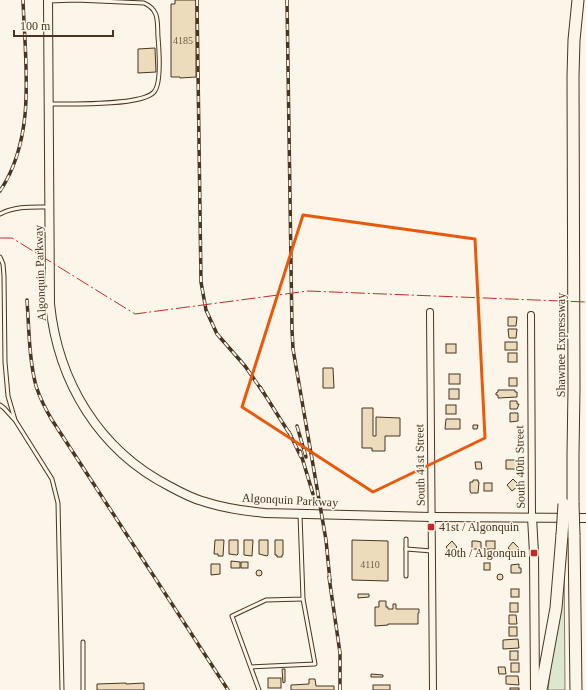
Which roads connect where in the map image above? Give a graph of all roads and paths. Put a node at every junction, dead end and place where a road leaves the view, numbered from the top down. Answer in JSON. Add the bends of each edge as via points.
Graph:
{"nodes":[{"id":1,"x":48,"y":0,"type":"edge"},
{"id":2,"x":578,"y":0,"type":"edge"},
{"id":3,"x":49,"y":104,"type":"junction"},
{"id":4,"x":50,"y":207,"type":"junction"},
{"id":5,"x":0,"y":214,"type":"edge"},
{"id":6,"x":0,"y":257,"type":"edge"},
{"id":7,"x":430,"y":312,"type":"dead end"},
{"id":8,"x":531,"y":316,"type":"dead end"},
{"id":9,"x":0,"y":405,"type":"edge"},
{"id":10,"x":15,"y":420,"type":"junction"},
{"id":11,"x":569,"y":503,"type":"junction"},
{"id":12,"x":300,"y":514,"type":"junction"},
{"id":13,"x":431,"y":517,"type":"junction"},
{"id":14,"x":532,"y":518,"type":"junction"},
{"id":15,"x":586,"y":518,"type":"edge"},
{"id":16,"x":406,"y":539,"type":"dead end"},
{"id":17,"x":406,"y":549,"type":"junction"},
{"id":18,"x":432,"y":551,"type":"junction"},
{"id":19,"x":406,"y":576,"type":"dead end"},
{"id":20,"x":303,"y":599,"type":"junction"},
{"id":21,"x":83,"y":642,"type":"dead end"},
{"id":22,"x":251,"y":667,"type":"junction"},
{"id":23,"x":62,"y":690,"type":"edge"},
{"id":24,"x":83,"y":690,"type":"edge"},
{"id":25,"x":259,"y":690,"type":"edge"},
{"id":26,"x":433,"y":690,"type":"edge"},
{"id":27,"x":535,"y":690,"type":"edge"},
{"id":28,"x":541,"y":690,"type":"edge"},
{"id":29,"x":576,"y":690,"type":"edge"}],
"edges":[{"from":1,"to":3,"type":"street","name":"Algonquin Parkway"},
{"from":1,"to":3,"type":"lane","via":[[144,3],[152,7],[156,14],[159,83],[155,91],[147,97],[134,101]]},
{"from":2,"to":11,"type":"highway","name":"Shawnee Expressway","via":[[574,40],[574,388]]},
{"from":3,"to":4,"type":"street","name":"Algonquin Parkway"},
{"from":4,"to":5,"type":"lane","via":[[18,208]]},
{"from":4,"to":12,"type":"street","name":"Algonquin Parkway","via":[[50,304],[58,347],[82,404],[109,441],[143,471],[201,501],[242,511]]},
{"from":6,"to":10,"type":"lane","via":[[4,276],[7,387]]},
{"from":7,"to":13,"type":"street","name":"South 41st Street"},
{"from":8,"to":14,"type":"street","name":"South 40th Street"},
{"from":9,"to":10,"type":"lane"},
{"from":10,"to":23,"type":"lane","via":[[52,479],[58,503]]},
{"from":11,"to":28,"type":"highway","bridge":true,"via":[[562,535],[556,608]]},
{"from":11,"to":29,"type":"highway","bridge":true,"via":[[574,535]]},
{"from":12,"to":13,"type":"street","name":"Algonquin Parkway"},
{"from":12,"to":20,"type":"lane"},
{"from":13,"to":14,"type":"street","name":"Algonquin Parkway"},
{"from":13,"to":18,"type":"street","name":"South 41st Street"},
{"from":14,"to":15,"type":"street","name":"Algonquin Parkway"},
{"from":14,"to":27,"type":"street","name":"South 40th Street"},
{"from":16,"to":17,"type":"lane"},
{"from":17,"to":18,"type":"lane"},
{"from":17,"to":19,"type":"lane"},
{"from":18,"to":26,"type":"street","name":"South 41st Street"},
{"from":20,"to":22,"type":"lane","via":[[266,600],[232,616]]},
{"from":20,"to":22,"type":"lane","via":[[315,664]]},
{"from":21,"to":24,"type":"lane"},
{"from":22,"to":25,"type":"lane"}]}
